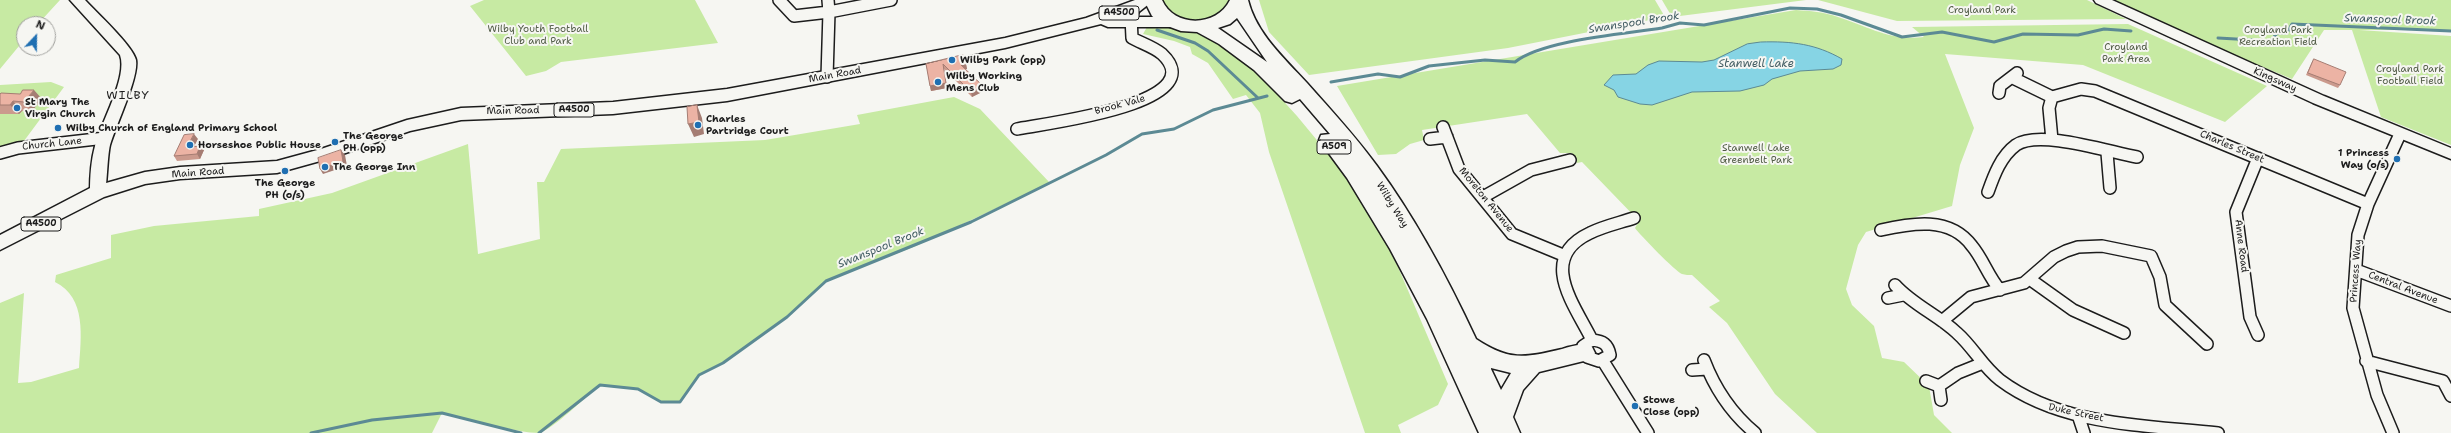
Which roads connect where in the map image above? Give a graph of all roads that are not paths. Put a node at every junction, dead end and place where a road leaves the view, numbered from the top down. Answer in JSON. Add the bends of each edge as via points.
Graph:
{"nodes":[{"id":1,"x":77,"y":0,"type":"edge"},
{"id":2,"x":778,"y":0,"type":"edge"},
{"id":3,"x":828,"y":0,"type":"edge"},
{"id":4,"x":891,"y":0,"type":"edge"},
{"id":5,"x":1153,"y":0,"type":"edge"},
{"id":6,"x":1239,"y":0,"type":"edge"},
{"id":7,"x":2101,"y":0,"type":"edge"},
{"id":8,"x":1138,"y":9,"type":"edge"},
{"id":9,"x":829,"y":12,"type":"junction"},
{"id":10,"x":1172,"y":22,"type":"junction"},
{"id":11,"x":1199,"y":26,"type":"junction"},
{"id":12,"x":827,"y":77,"type":"junction"},
{"id":13,"x":1999,"y":93,"type":"dead end"},
{"id":14,"x":2052,"y":96,"type":"junction"},
{"id":15,"x":1017,"y":129,"type":"dead end"},
{"id":16,"x":2400,"y":134,"type":"junction"},
{"id":17,"x":105,"y":138,"type":"junction"},
{"id":18,"x":1430,"y":139,"type":"dead end"},
{"id":19,"x":2052,"y":140,"type":"junction"},
{"id":20,"x":1552,"y":152,"type":"dead end"},
{"id":21,"x":0,"y":153,"type":"edge"},
{"id":22,"x":2107,"y":153,"type":"junction"},
{"id":23,"x":2451,"y":154,"type":"edge"},
{"id":24,"x":2137,"y":157,"type":"dead end"},
{"id":25,"x":2258,"y":158,"type":"junction"},
{"id":26,"x":1570,"y":160,"type":"dead end"},
{"id":27,"x":1558,"y":162,"type":"junction"},
{"id":28,"x":2110,"y":188,"type":"dead end"},
{"id":29,"x":98,"y":192,"type":"junction"},
{"id":30,"x":1988,"y":192,"type":"dead end"},
{"id":31,"x":1483,"y":197,"type":"junction"},
{"id":32,"x":2368,"y":204,"type":"junction"},
{"id":33,"x":1634,"y":218,"type":"dead end"},
{"id":34,"x":1881,"y":230,"type":"dead end"},
{"id":35,"x":0,"y":243,"type":"edge"},
{"id":36,"x":1563,"y":255,"type":"junction"},
{"id":37,"x":2356,"y":270,"type":"junction"},
{"id":38,"x":2031,"y":280,"type":"junction"},
{"id":39,"x":1895,"y":285,"type":"dead end"},
{"id":40,"x":2000,"y":290,"type":"junction"},
{"id":41,"x":1903,"y":295,"type":"junction"},
{"id":42,"x":1888,"y":298,"type":"dead end"},
{"id":43,"x":2451,"y":306,"type":"edge"},
{"id":44,"x":1942,"y":321,"type":"junction"},
{"id":45,"x":2124,"y":333,"type":"dead end"},
{"id":46,"x":2258,"y":335,"type":"dead end"},
{"id":47,"x":1468,"y":344,"type":"junction"},
{"id":48,"x":2206,"y":344,"type":"dead end"},
{"id":49,"x":1593,"y":351,"type":"junction"},
{"id":50,"x":2366,"y":361,"type":"junction"},
{"id":51,"x":1983,"y":363,"type":"junction"},
{"id":52,"x":1531,"y":366,"type":"junction"},
{"id":53,"x":1692,"y":370,"type":"dead end"},
{"id":54,"x":1926,"y":380,"type":"dead end"},
{"id":55,"x":1939,"y":386,"type":"junction"},
{"id":56,"x":2451,"y":396,"type":"edge"},
{"id":57,"x":1941,"y":400,"type":"dead end"},
{"id":58,"x":2078,"y":415,"type":"junction"},
{"id":59,"x":1500,"y":427,"type":"edge"},
{"id":60,"x":1648,"y":433,"type":"edge"},
{"id":61,"x":1755,"y":433,"type":"edge"},
{"id":62,"x":2084,"y":433,"type":"edge"},
{"id":63,"x":2218,"y":433,"type":"edge"},
{"id":64,"x":2393,"y":433,"type":"edge"}],
"edges":[{"from":1,"to":17,"type":"street","via":[[122,47],[129,61],[128,74]]},
{"from":2,"to":9,"type":"street","via":[[794,16]]},
{"from":3,"to":9,"type":"street"},
{"from":4,"to":9,"type":"street"},
{"from":5,"to":10,"type":"highway","via":[[1157,10]]},
{"from":6,"to":11,"type":"highway","via":[[1229,16],[1216,23]]},
{"from":6,"to":47,"type":"highway","name":"Wilby Way","number":"A509","via":[[1243,14],[1263,44],[1378,182],[1407,228]]},
{"from":7,"to":16,"type":"street","name":"Kingsway","via":[[2225,58]]},
{"from":8,"to":10,"type":"main road","name":"Main Road","number":"A4500"},
{"from":8,"to":12,"type":"main road","name":"Main Road","number":"A4500","via":[[979,49]]},
{"from":8,"to":15,"type":"street","name":"Brook Vale","via":[[1132,38],[1161,53],[1170,64],[1171,76],[1162,90],[1147,99],[1122,106]]},
{"from":9,"to":12,"type":"street"},
{"from":10,"to":11,"type":"highway"},
{"from":11,"to":59,"type":"highway","name":"Wilby Way","number":"A509","via":[[1244,52],[1278,84],[1315,124],[1362,185],[1382,214]]},
{"from":12,"to":29,"type":"main road","name":"Main Road","number":"A4500","via":[[727,95],[643,106],[489,111],[449,115],[288,164],[161,175]]},
{"from":13,"to":14,"type":"street","via":[[2000,86],[2016,75]]},
{"from":14,"to":19,"type":"street","via":[[2049,108]]},
{"from":14,"to":25,"type":"street","name":"Charles Street","via":[[2095,88]]},
{"from":16,"to":23,"type":"street","name":"Kingsway"},
{"from":16,"to":32,"type":"street","name":"Princess Way"},
{"from":17,"to":21,"type":"street","name":"Church Lane","via":[[18,148]]},
{"from":17,"to":29,"type":"street","via":[[96,175]]},
{"from":18,"to":31,"type":"street","name":"Moreton Avenue","via":[[1445,132],[1459,169]]},
{"from":19,"to":22,"type":"street"},
{"from":19,"to":30,"type":"street","via":[[2025,141],[2009,152],[1994,176]]},
{"from":20,"to":27,"type":"street"},
{"from":22,"to":24,"type":"street"},
{"from":22,"to":28,"type":"street"},
{"from":25,"to":32,"type":"street","name":"Charles Street"},
{"from":25,"to":46,"type":"street","name":"Anne Road","via":[[2236,212],[2250,317]]},
{"from":26,"to":27,"type":"street"},
{"from":27,"to":31,"type":"street","via":[[1531,170]]},
{"from":29,"to":35,"type":"main road","name":"Main Road","number":"A4500"},
{"from":31,"to":36,"type":"street","name":"Moreton Avenue","via":[[1512,234]]},
{"from":32,"to":37,"type":"street","name":"Princess Way","via":[[2358,235]]},
{"from":33,"to":36,"type":"street","via":[[1589,233],[1576,240]]},
{"from":34,"to":40,"type":"street","via":[[1916,223],[1944,226],[1960,234],[1972,244],[1984,268]]},
{"from":36,"to":49,"type":"street","via":[[1560,271]]},
{"from":37,"to":43,"type":"street","name":"Central Avenue"},
{"from":37,"to":50,"type":"street","name":"Princess Way","via":[[2353,308]]},
{"from":38,"to":40,"type":"street"},
{"from":38,"to":45,"type":"street","via":[[2073,310]]},
{"from":38,"to":48,"type":"street","via":[[2053,258],[2070,248],[2085,244],[2151,256],[2160,277],[2165,305]]},
{"from":39,"to":41,"type":"street","name":"Duke Street"},
{"from":40,"to":44,"type":"street","via":[[1970,297]]},
{"from":41,"to":42,"type":"street"},
{"from":41,"to":44,"type":"street","name":"Duke Street"},
{"from":44,"to":51,"type":"street","name":"Duke Street","via":[[1968,343]]},
{"from":47,"to":52,"type":"highway","via":[[1481,355],[1496,361]]},
{"from":47,"to":59,"type":"highway","name":"Wilby Way","number":"A509"},
{"from":49,"to":52,"type":"highway"},
{"from":49,"to":60,"type":"street"},
{"from":50,"to":56,"type":"street","via":[[2443,381]]},
{"from":50,"to":64,"type":"street","name":"Princess Way"},
{"from":51,"to":55,"type":"street","via":[[1958,372]]},
{"from":51,"to":58,"type":"street","name":"Duke Street","via":[[1999,380],[2024,398],[2053,410]]},
{"from":52,"to":59,"type":"highway","via":[[1514,384]]},
{"from":53,"to":61,"type":"street","via":[[1706,364],[1711,380],[1727,404]]},
{"from":54,"to":55,"type":"street"},
{"from":55,"to":57,"type":"street"},
{"from":58,"to":62,"type":"street"},
{"from":58,"to":63,"type":"street","name":"Duke Street"}]}
